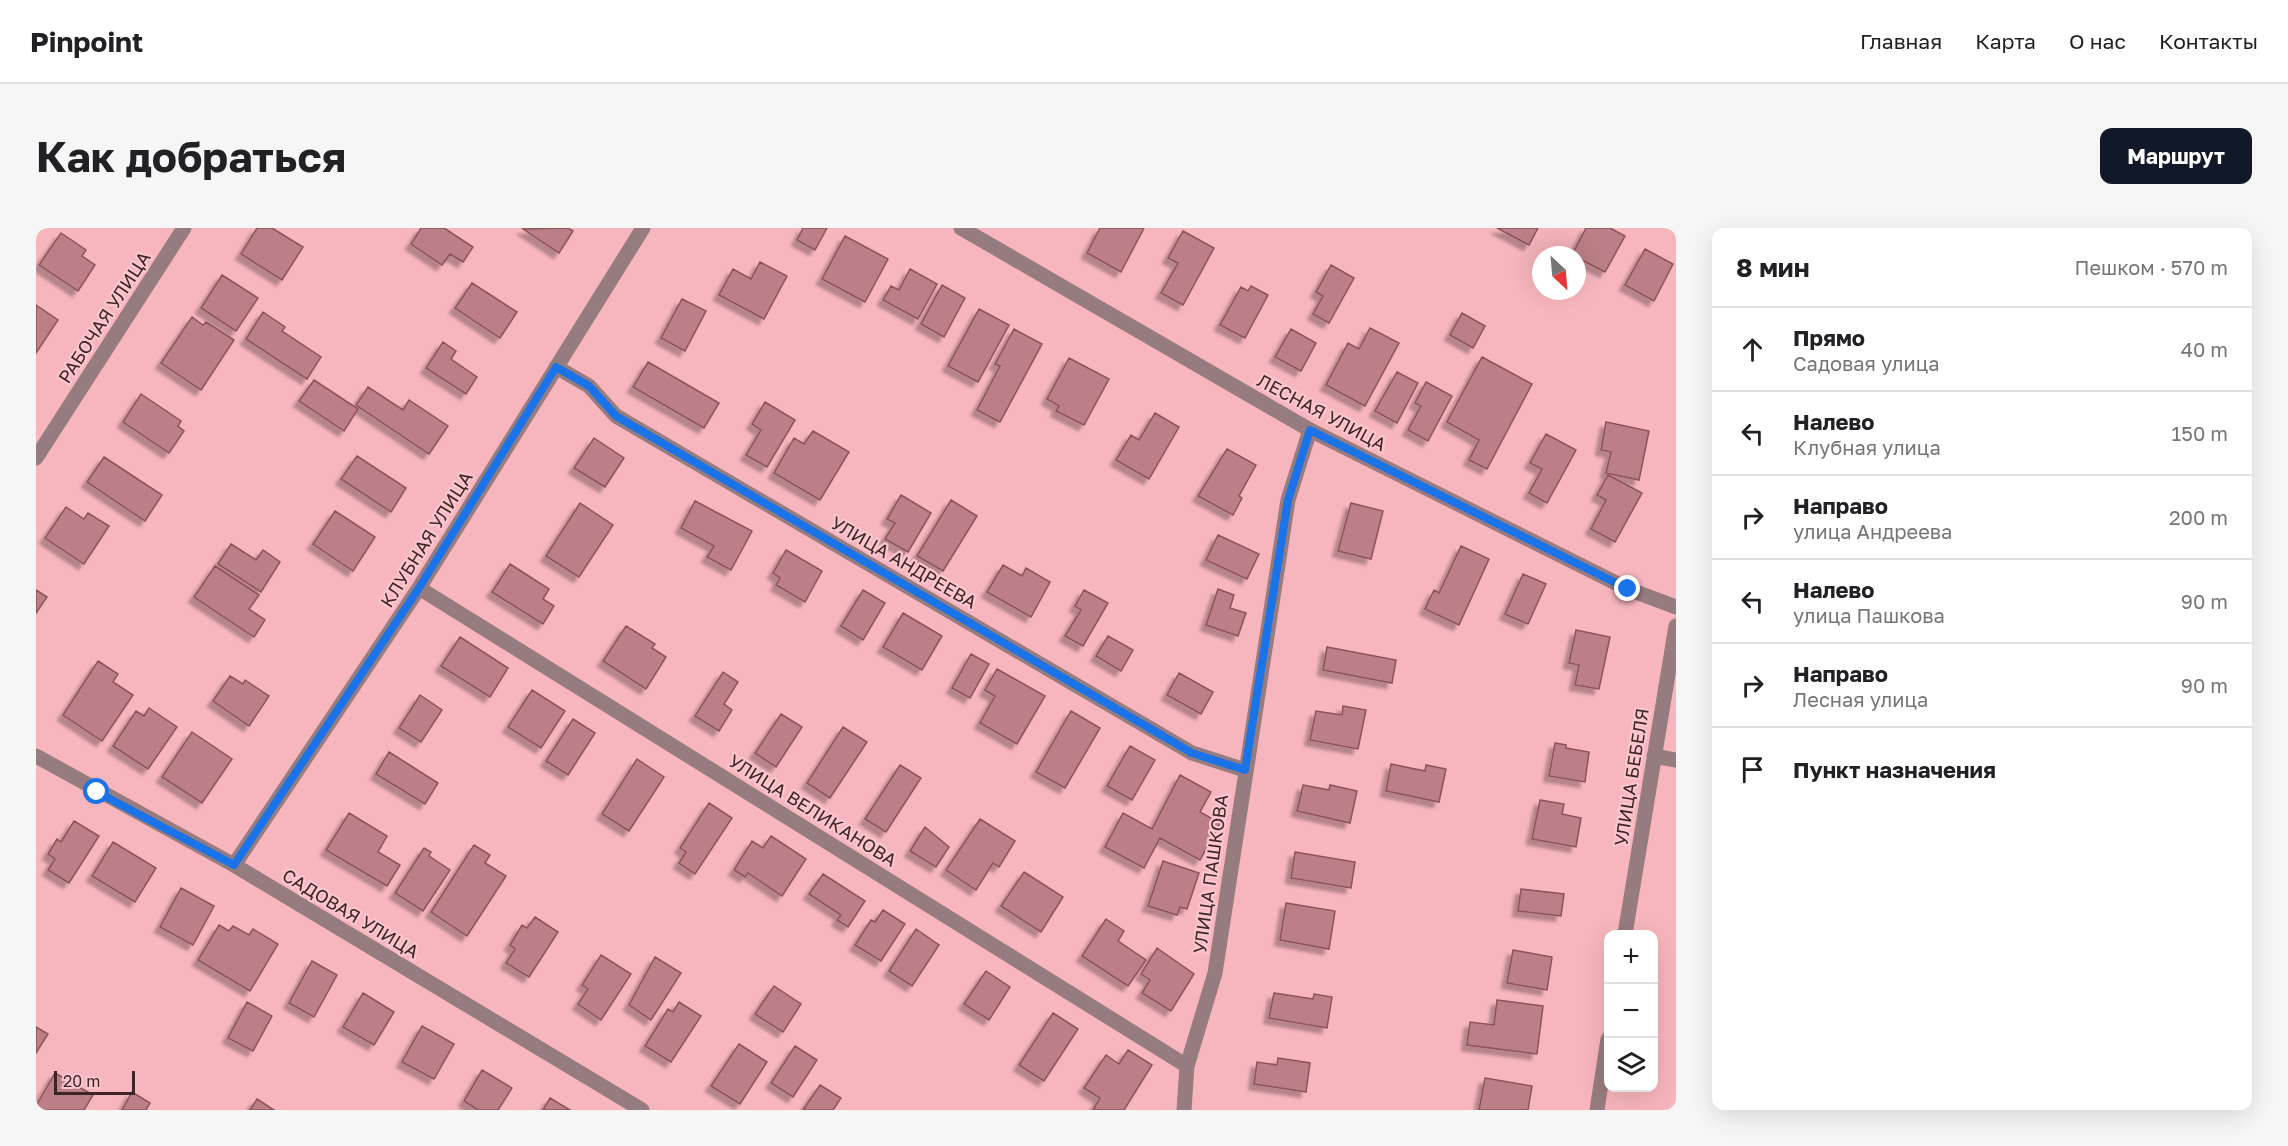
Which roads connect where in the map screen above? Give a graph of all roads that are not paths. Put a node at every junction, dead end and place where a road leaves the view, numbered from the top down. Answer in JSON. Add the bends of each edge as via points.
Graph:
{"nodes":[{"id":1,"x":184,"y":228,"type":"edge"},
{"id":2,"x":643,"y":228,"type":"edge"},
{"id":3,"x":960,"y":228,"type":"edge"},
{"id":4,"x":556,"y":367,"type":"junction"},
{"id":5,"x":1310,"y":430,"type":"junction"},
{"id":6,"x":36,"y":458,"type":"edge"},
{"id":7,"x":419,"y":588,"type":"junction"},
{"id":8,"x":1676,"y":607,"type":"edge"},
{"id":9,"x":1676,"y":626,"type":"edge"},
{"id":10,"x":36,"y":756,"type":"edge"},
{"id":11,"x":1654,"y":756,"type":"junction"},
{"id":12,"x":1676,"y":760,"type":"edge"},
{"id":13,"x":1245,"y":770,"type":"junction"},
{"id":14,"x":234,"y":865,"type":"junction"},
{"id":15,"x":1626,"y":930,"type":"edge"},
{"id":16,"x":1604,"y":1065,"type":"edge"},
{"id":17,"x":1187,"y":1066,"type":"junction"},
{"id":18,"x":642,"y":1110,"type":"edge"},
{"id":19,"x":1184,"y":1110,"type":"edge"},
{"id":20,"x":1597,"y":1110,"type":"edge"}],
"edges":[{"from":1,"to":6,"type":"street","name":"РАБОЧАЯ УЛИЦА"},
{"from":2,"to":4,"type":"street","name":"КЛУБНАЯ УЛИЦА"},
{"from":3,"to":5,"type":"street","name":"ЛЕСНАЯ УЛИЦА"},
{"from":4,"to":7,"type":"street","name":"КЛУБНАЯ УЛИЦА"},
{"from":4,"to":13,"type":"street","name":"УЛИЦА АНДРЕЕВА","via":[[589,386],[616,416],[1192,753]]},
{"from":5,"to":8,"type":"street","name":"ЛЕСНАЯ УЛИЦА","via":[[1628,589]]},
{"from":5,"to":13,"type":"street","name":"УЛИЦА ПАШКОВА","via":[[1288,500]]},
{"from":7,"to":14,"type":"street","name":"КЛУБНАЯ УЛИЦА"},
{"from":7,"to":17,"type":"street","name":"УЛИЦА ВЕЛИКАНОВА"},
{"from":9,"to":11,"type":"street","name":"УЛИЦА БЕБЕЛЯ"},
{"from":10,"to":14,"type":"street","name":"САДОВАЯ УЛИЦА"},
{"from":11,"to":12,"type":"street"},
{"from":11,"to":15,"type":"street","name":"УЛИЦА БЕБЕЛЯ"},
{"from":13,"to":17,"type":"street","name":"УЛИЦА ПАШКОВА","via":[[1215,973]]},
{"from":14,"to":18,"type":"street","name":"САДОВАЯ УЛИЦА"},
{"from":16,"to":20,"type":"street"},
{"from":17,"to":19,"type":"street","name":"УЛИЦА ПАШКОВА"}]}
